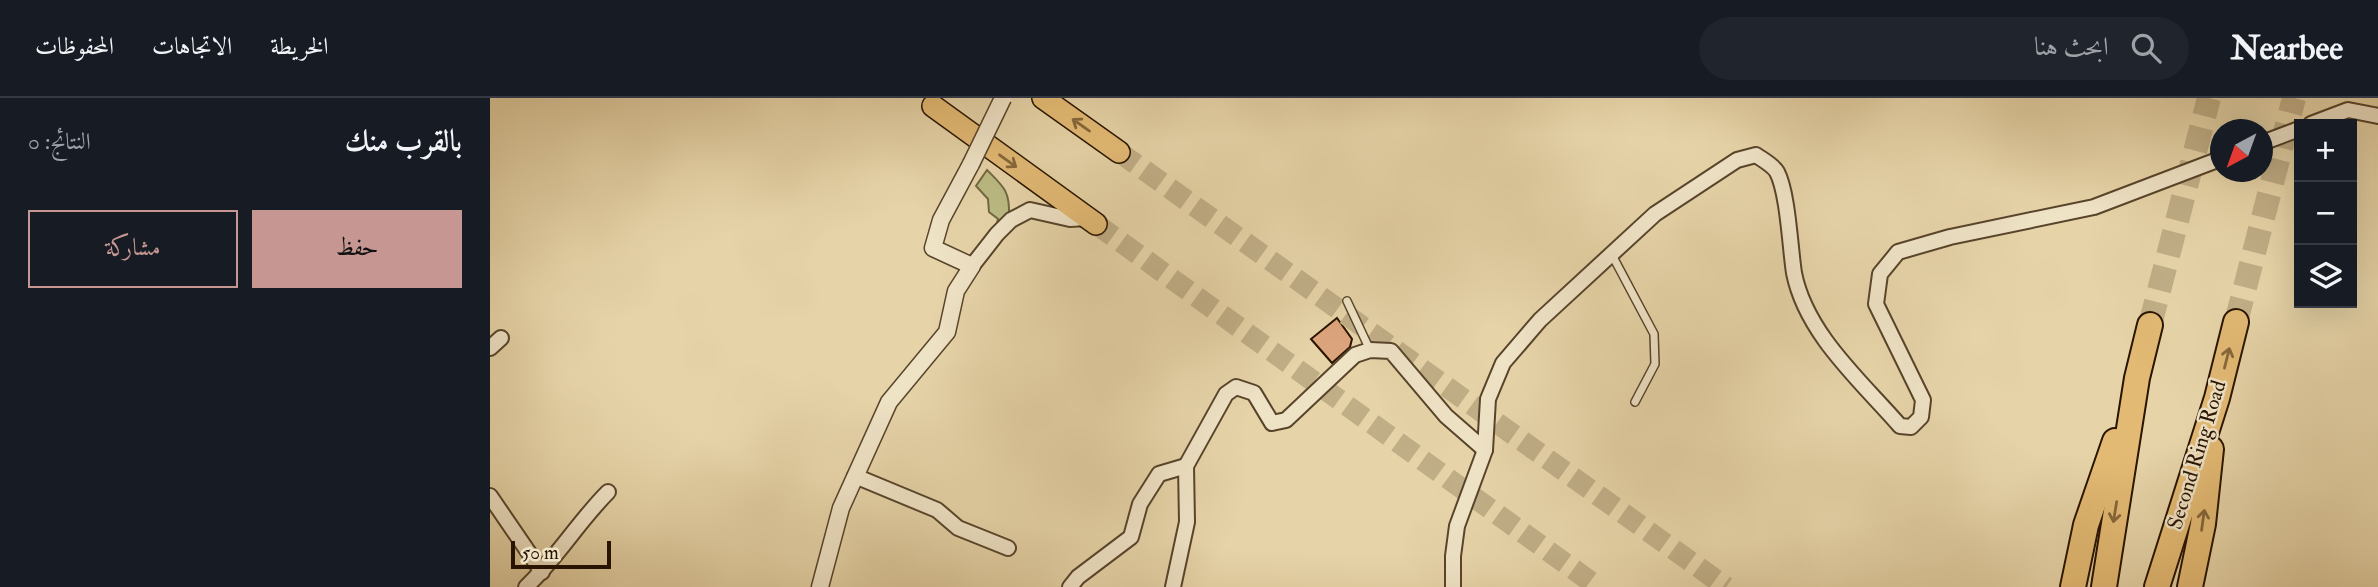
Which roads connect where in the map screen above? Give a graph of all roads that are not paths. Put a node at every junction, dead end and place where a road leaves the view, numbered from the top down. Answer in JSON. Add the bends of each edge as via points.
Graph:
{"nodes":[{"id":1,"x":1003,"y":98,"type":"edge"},
{"id":2,"x":1043,"y":98,"type":"edge"},
{"id":3,"x":933,"y":106,"type":"dead end"},
{"id":4,"x":2378,"y":116,"type":"edge"},
{"id":5,"x":2324,"y":119,"type":"edge"},
{"id":6,"x":2294,"y":131,"type":"edge"},
{"id":7,"x":2273,"y":139,"type":"edge"},
{"id":8,"x":1119,"y":152,"type":"tunnel mouth"},
{"id":9,"x":2210,"y":163,"type":"edge"},
{"id":10,"x":1092,"y":221,"type":"joint"},
{"id":11,"x":1611,"y":253,"type":"junction"},
{"id":12,"x":972,"y":266,"type":"junction"},
{"id":13,"x":1347,"y":301,"type":"dead end"},
{"id":14,"x":2236,"y":322,"type":"tunnel mouth"},
{"id":15,"x":2150,"y":325,"type":"tunnel mouth"},
{"id":16,"x":1370,"y":350,"type":"junction"},
{"id":17,"x":2137,"y":378,"type":"junction"},
{"id":18,"x":2217,"y":398,"type":"junction"},
{"id":19,"x":1635,"y":402,"type":"dead end"},
{"id":20,"x":1485,"y":450,"type":"junction"},
{"id":21,"x":1186,"y":466,"type":"junction"},
{"id":22,"x":855,"y":476,"type":"junction"},
{"id":23,"x":607,"y":492,"type":"dead end"},
{"id":24,"x":490,"y":496,"type":"edge"},
{"id":25,"x":1008,"y":548,"type":"dead end"},
{"id":26,"x":542,"y":572,"type":"junction"},
{"id":27,"x":526,"y":587,"type":"edge"},
{"id":28,"x":820,"y":587,"type":"edge"},
{"id":29,"x":1070,"y":587,"type":"edge"},
{"id":30,"x":1173,"y":587,"type":"edge"},
{"id":31,"x":1453,"y":587,"type":"edge"},
{"id":32,"x":2073,"y":587,"type":"edge"},
{"id":33,"x":2104,"y":587,"type":"edge"},
{"id":34,"x":2157,"y":587,"type":"edge"},
{"id":35,"x":2190,"y":587,"type":"edge"}],
"edges":[{"from":1,"to":12,"type":"street","bridge":true,"via":[[941,220],[933,248]]},
{"from":8,"to":2,"type":"main road","one_way":true},
{"from":3,"to":10,"type":"main road","one_way":true},
{"from":4,"to":5,"type":"street","via":[[2348,110]]},
{"from":6,"to":7,"type":"street"},
{"from":9,"to":11,"type":"street","via":[[2094,207],[1898,252],[1880,274],[1875,303],[1923,400],[1921,417],[1911,427],[1900,426],[1830,345],[1807,310],[1795,275],[1782,185],[1776,170],[1756,155],[1737,160],[1655,214]]},
{"from":10,"to":12,"type":"street","via":[[1030,210],[1004,227]]},
{"from":11,"to":19,"type":"lane","via":[[1654,334],[1655,364]]},
{"from":11,"to":20,"type":"street","via":[[1540,320],[1503,363],[1488,400]]},
{"from":12,"to":22,"type":"street","via":[[956,291],[947,332],[889,402]]},
{"from":13,"to":16,"type":"lane"},
{"from":18,"to":14,"type":"highway","name":"Second Ring Road","one_way":true},
{"from":15,"to":17,"type":"highway"},
{"from":16,"to":20,"type":"street","via":[[1391,351],[1446,416]]},
{"from":16,"to":21,"type":"street","via":[[1355,355],[1286,420],[1272,423],[1254,393],[1236,387],[1226,394]]},
{"from":17,"to":32,"type":"highway","via":[[2086,525]]},
{"from":17,"to":33,"type":"highway","one_way":true},
{"from":18,"to":34,"type":"highway","name":"Second Ring Road"},
{"from":35,"to":18,"type":"highway","one_way":true,"via":[[2203,524]]},
{"from":20,"to":31,"type":"street","via":[[1457,526]]},
{"from":21,"to":29,"type":"street","via":[[1159,474],[1140,504],[1131,537]]},
{"from":21,"to":30,"type":"street","via":[[1187,522]]},
{"from":22,"to":25,"type":"street","via":[[937,510],[958,528]]},
{"from":22,"to":28,"type":"street","via":[[841,508]]},
{"from":23,"to":26,"type":"street"},
{"from":24,"to":26,"type":"street"},
{"from":26,"to":27,"type":"street"}]}
